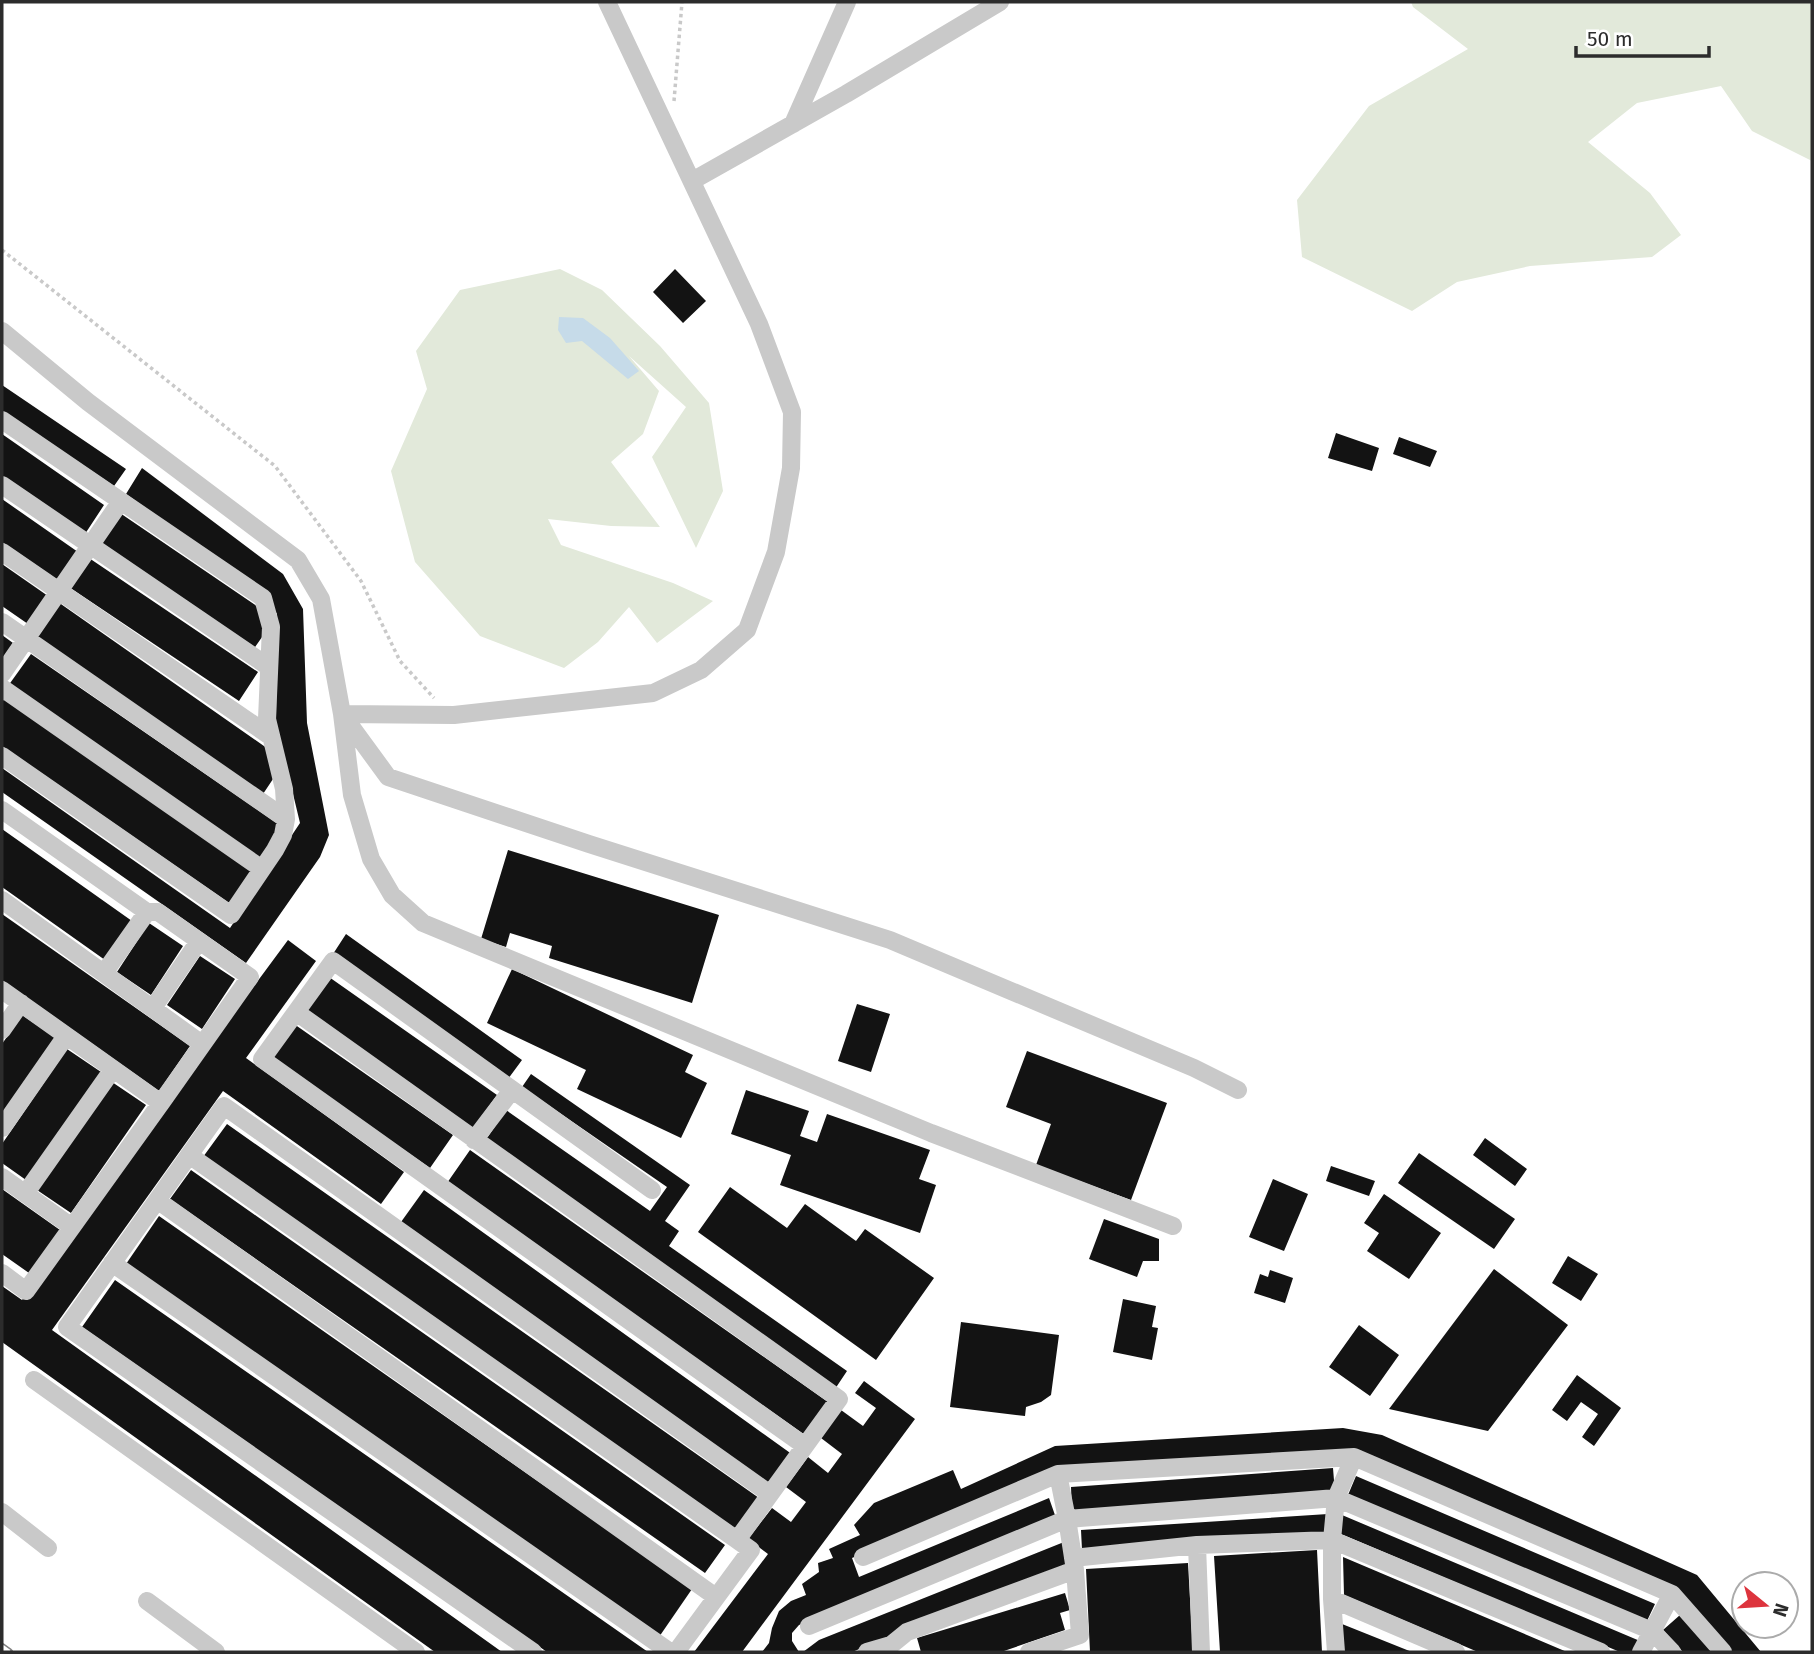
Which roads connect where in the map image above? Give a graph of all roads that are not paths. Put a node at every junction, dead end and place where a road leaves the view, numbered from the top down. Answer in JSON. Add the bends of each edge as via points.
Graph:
{"nodes":[{"id":1,"x":607,"y":2,"type":"edge"},
{"id":2,"x":847,"y":2,"type":"edge"},
{"id":3,"x":1000,"y":2,"type":"edge"},
{"id":4,"x":793,"y":124,"type":"junction"},
{"id":5,"x":692,"y":181,"type":"junction"},
{"id":6,"x":2,"y":331,"type":"edge"},
{"id":7,"x":2,"y":420,"type":"edge"},
{"id":8,"x":2,"y":485,"type":"edge"},
{"id":9,"x":121,"y":501,"type":"junction"},
{"id":10,"x":90,"y":545,"type":"junction"},
{"id":11,"x":2,"y":552,"type":"edge"},
{"id":12,"x":59,"y":591,"type":"junction"},
{"id":13,"x":2,"y":622,"type":"edge"},
{"id":14,"x":26,"y":639,"type":"junction"},
{"id":15,"x":269,"y":667,"type":"junction"},
{"id":16,"x":2,"y":674,"type":"edge"},
{"id":17,"x":2,"y":688,"type":"edge"},
{"id":18,"x":342,"y":714,"type":"junction"},
{"id":19,"x":270,"y":736,"type":"junction"},
{"id":20,"x":2,"y":756,"type":"edge"},
{"id":21,"x":2,"y":810,"type":"edge"},
{"id":22,"x":286,"y":819,"type":"junction"},
{"id":23,"x":262,"y":869,"type":"junction"},
{"id":24,"x":2,"y":900,"type":"edge"},
{"id":25,"x":147,"y":912,"type":"junction"},
{"id":26,"x":199,"y":941,"type":"junction"},
{"id":27,"x":104,"y":973,"type":"junction"},
{"id":28,"x":2,"y":990,"type":"edge"},
{"id":29,"x":21,"y":1003,"type":"junction"},
{"id":30,"x":153,"y":1008,"type":"junction"},
{"id":31,"x":296,"y":1012,"type":"junction"},
{"id":32,"x":2,"y":1031,"type":"edge"},
{"id":33,"x":66,"y":1036,"type":"junction"},
{"id":34,"x":202,"y":1044,"type":"junction"},
{"id":35,"x":113,"y":1069,"type":"junction"},
{"id":36,"x":512,"y":1090,"type":"junction"},
{"id":37,"x":1238,"y":1090,"type":"dead end"},
{"id":38,"x":161,"y":1103,"type":"junction"},
{"id":39,"x":2,"y":1128,"type":"edge"},
{"id":40,"x":474,"y":1140,"type":"junction"},
{"id":41,"x":188,"y":1156,"type":"junction"},
{"id":42,"x":2,"y":1177,"type":"edge"},
{"id":43,"x":652,"y":1190,"type":"dead end"},
{"id":44,"x":25,"y":1194,"type":"junction"},
{"id":45,"x":157,"y":1200,"type":"junction"},
{"id":46,"x":1173,"y":1226,"type":"dead end"},
{"id":47,"x":72,"y":1227,"type":"junction"},
{"id":48,"x":112,"y":1264,"type":"junction"},
{"id":49,"x":2,"y":1273,"type":"edge"},
{"id":50,"x":34,"y":1380,"type":"dead end"},
{"id":51,"x":805,"y":1446,"type":"junction"},
{"id":52,"x":1354,"y":1457,"type":"junction"},
{"id":53,"x":1058,"y":1474,"type":"junction"},
{"id":54,"x":770,"y":1494,"type":"junction"},
{"id":55,"x":1336,"y":1498,"type":"junction"},
{"id":56,"x":2,"y":1512,"type":"edge"},
{"id":57,"x":1067,"y":1519,"type":"junction"},
{"id":58,"x":737,"y":1539,"type":"junction"},
{"id":59,"x":1332,"y":1540,"type":"junction"},
{"id":60,"x":1197,"y":1545,"type":"junction"},
{"id":61,"x":48,"y":1548,"type":"dead end"},
{"id":62,"x":863,"y":1557,"type":"dead end"},
{"id":63,"x":1074,"y":1564,"type":"junction"},
{"id":64,"x":1672,"y":1594,"type":"junction"},
{"id":65,"x":716,"y":1597,"type":"junction"},
{"id":66,"x":1332,"y":1599,"type":"junction"},
{"id":67,"x":147,"y":1601,"type":"dead end"},
{"id":68,"x":809,"y":1626,"type":"dead end"},
{"id":69,"x":1652,"y":1630,"type":"junction"},
{"id":70,"x":1080,"y":1644,"type":"edge"},
{"id":71,"x":216,"y":1652,"type":"edge"},
{"id":72,"x":416,"y":1652,"type":"edge"},
{"id":73,"x":533,"y":1652,"type":"edge"},
{"id":74,"x":670,"y":1652,"type":"edge"},
{"id":75,"x":676,"y":1652,"type":"edge"},
{"id":76,"x":867,"y":1652,"type":"edge"},
{"id":77,"x":1029,"y":1652,"type":"edge"},
{"id":78,"x":1201,"y":1652,"type":"edge"},
{"id":79,"x":1336,"y":1652,"type":"edge"},
{"id":80,"x":1456,"y":1652,"type":"edge"},
{"id":81,"x":1601,"y":1652,"type":"edge"},
{"id":82,"x":1641,"y":1652,"type":"edge"},
{"id":83,"x":1672,"y":1652,"type":"edge"},
{"id":84,"x":1723,"y":1652,"type":"edge"}],
"edges":[{"from":1,"to":5,"type":"lane"},
{"from":2,"to":4,"type":"lane"},
{"from":3,"to":4,"type":"lane"},
{"from":4,"to":5,"type":"lane"},
{"from":5,"to":18,"type":"lane","via":[[760,324],[792,412],[791,468],[776,552],[747,630],[701,670],[653,693],[450,715]]},
{"from":6,"to":18,"type":"lane","via":[[88,402],[298,560],[321,599]]},
{"from":7,"to":9,"type":"lane"},
{"from":8,"to":10,"type":"lane"},
{"from":9,"to":10,"type":"lane"},
{"from":9,"to":15,"type":"lane","via":[[263,598],[271,627]]},
{"from":10,"to":12,"type":"lane"},
{"from":10,"to":15,"type":"lane"},
{"from":11,"to":12,"type":"lane"},
{"from":12,"to":14,"type":"lane"},
{"from":12,"to":19,"type":"lane"},
{"from":13,"to":14,"type":"lane"},
{"from":14,"to":16,"type":"lane"},
{"from":14,"to":22,"type":"lane"},
{"from":15,"to":19,"type":"lane"},
{"from":17,"to":23,"type":"lane"},
{"from":18,"to":37,"type":"lane","via":[[388,777],[890,940]]},
{"from":18,"to":46,"type":"lane","via":[[352,795],[371,859],[392,895],[423,923],[931,1133]]},
{"from":19,"to":22,"type":"lane","via":[[284,789]]},
{"from":20,"to":23,"type":"lane","via":[[231,915]]},
{"from":21,"to":25,"type":"lane"},
{"from":22,"to":23,"type":"lane","via":[[284,835]]},
{"from":24,"to":27,"type":"lane"},
{"from":25,"to":26,"type":"lane","via":[[158,912]]},
{"from":25,"to":27,"type":"lane"},
{"from":26,"to":30,"type":"lane"},
{"from":26,"to":34,"type":"lane","via":[[250,977]]},
{"from":27,"to":30,"type":"lane"},
{"from":28,"to":29,"type":"lane"},
{"from":29,"to":32,"type":"lane"},
{"from":29,"to":33,"type":"lane"},
{"from":30,"to":34,"type":"lane"},
{"from":31,"to":36,"type":"lane","via":[[333,961]]},
{"from":31,"to":40,"type":"lane"},
{"from":31,"to":51,"type":"lane","via":[[262,1059]]},
{"from":33,"to":35,"type":"lane"},
{"from":33,"to":39,"type":"lane"},
{"from":34,"to":38,"type":"lane"},
{"from":35,"to":38,"type":"lane"},
{"from":35,"to":44,"type":"lane"},
{"from":36,"to":40,"type":"lane"},
{"from":36,"to":43,"type":"lane"},
{"from":38,"to":47,"type":"lane"},
{"from":40,"to":51,"type":"lane","via":[[839,1399]]},
{"from":41,"to":45,"type":"lane"},
{"from":41,"to":54,"type":"lane","via":[[224,1106]]},
{"from":41,"to":58,"type":"lane"},
{"from":42,"to":44,"type":"lane"},
{"from":44,"to":47,"type":"lane"},
{"from":45,"to":48,"type":"lane"},
{"from":45,"to":65,"type":"lane"},
{"from":47,"to":49,"type":"lane","via":[[26,1291]]},
{"from":48,"to":73,"type":"lane","via":[[66,1327]]},
{"from":48,"to":74,"type":"lane"},
{"from":50,"to":72,"type":"lane"},
{"from":51,"to":54,"type":"lane"},
{"from":52,"to":53,"type":"lane"},
{"from":52,"to":55,"type":"lane"},
{"from":52,"to":64,"type":"lane"},
{"from":53,"to":57,"type":"lane"},
{"from":53,"to":62,"type":"lane"},
{"from":54,"to":58,"type":"lane"},
{"from":55,"to":57,"type":"lane"},
{"from":55,"to":59,"type":"lane"},
{"from":55,"to":69,"type":"lane"},
{"from":56,"to":61,"type":"lane"},
{"from":57,"to":63,"type":"lane"},
{"from":57,"to":68,"type":"lane"},
{"from":58,"to":65,"type":"lane","via":[[751,1550]]},
{"from":59,"to":60,"type":"lane"},
{"from":59,"to":66,"type":"lane"},
{"from":59,"to":81,"type":"lane"},
{"from":60,"to":63,"type":"lane"},
{"from":60,"to":78,"type":"lane"},
{"from":63,"to":70,"type":"lane"},
{"from":63,"to":76,"type":"lane"},
{"from":64,"to":69,"type":"lane"},
{"from":64,"to":84,"type":"lane"},
{"from":65,"to":75,"type":"lane"},
{"from":66,"to":79,"type":"lane"},
{"from":66,"to":80,"type":"lane"},
{"from":67,"to":71,"type":"lane"},
{"from":69,"to":82,"type":"lane"},
{"from":69,"to":83,"type":"lane"},
{"from":70,"to":77,"type":"lane"}]}
